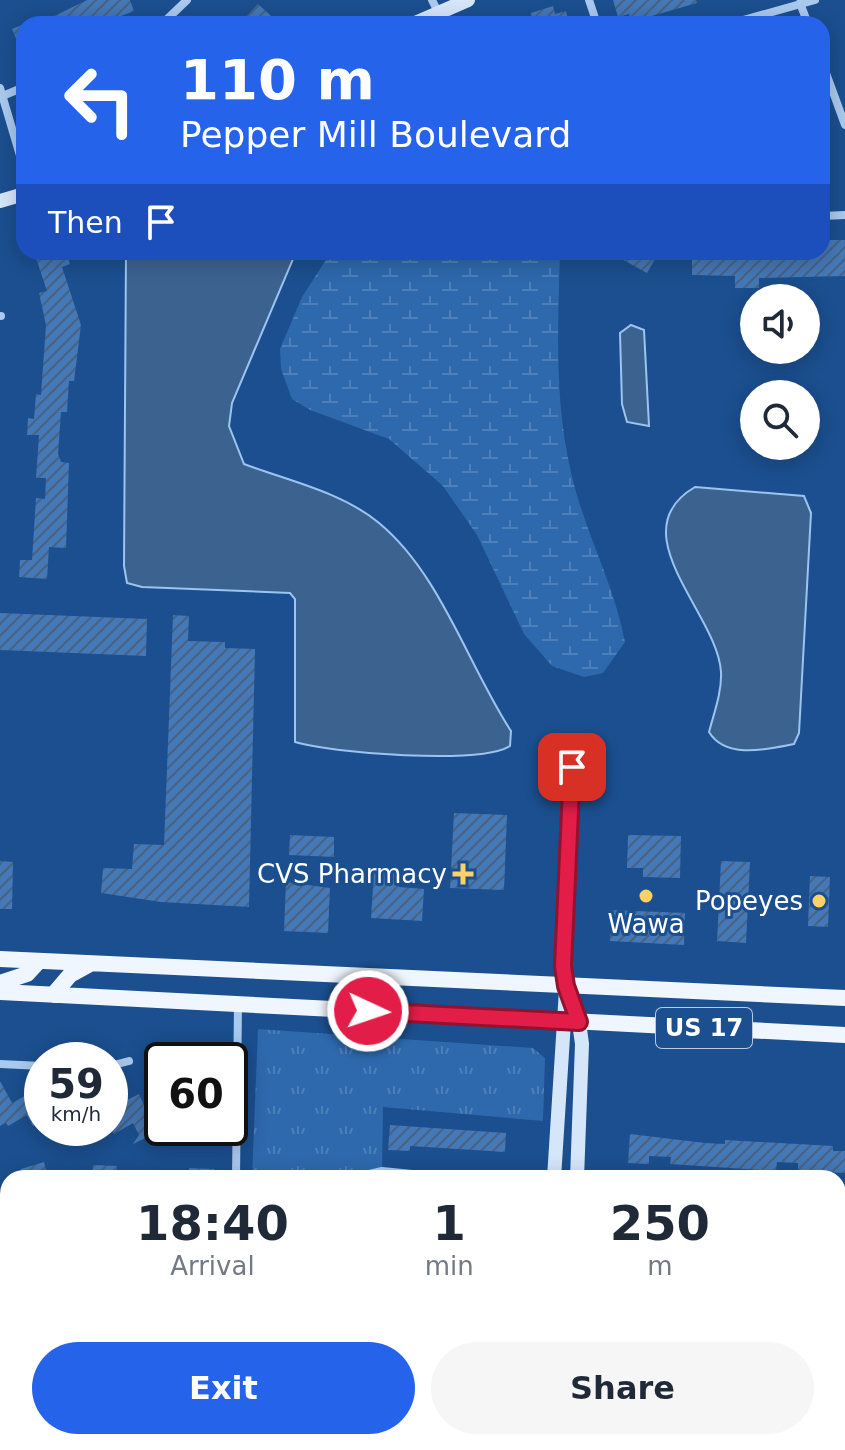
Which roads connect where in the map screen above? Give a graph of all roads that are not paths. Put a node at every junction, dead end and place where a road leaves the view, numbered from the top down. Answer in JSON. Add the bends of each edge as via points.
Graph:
{"nodes":[{"id":1,"x":187,"y":0,"type":"edge"},
{"id":2,"x":468,"y":0,"type":"edge"},
{"id":3,"x":815,"y":0,"type":"edge"},
{"id":4,"x":800,"y":3,"type":"junction"},
{"id":5,"x":435,"y":6,"type":"edge"},
{"id":6,"x":170,"y":16,"type":"edge"},
{"id":7,"x":756,"y":16,"type":"edge"},
{"id":8,"x":805,"y":16,"type":"edge"},
{"id":9,"x":830,"y":84,"type":"edge"},
{"id":10,"x":1,"y":94,"type":"edge"},
{"id":11,"x":845,"y":125,"type":"edge"},
{"id":12,"x":16,"y":143,"type":"edge"},
{"id":13,"x":572,"y":767,"type":"dead end"},
{"id":14,"x":0,"y":959,"type":"edge"},
{"id":15,"x":39,"y":961,"type":"junction"},
{"id":16,"x":92,"y":963,"type":"junction"},
{"id":17,"x":0,"y":983,"type":"edge"},
{"id":18,"x":566,"y":986,"type":"junction"},
{"id":19,"x":0,"y":992,"type":"edge"},
{"id":20,"x":53,"y":995,"type":"junction"},
{"id":21,"x":845,"y":998,"type":"edge"},
{"id":22,"x":238,"y":1004,"type":"junction"},
{"id":23,"x":571,"y":1021,"type":"junction"},
{"id":24,"x":845,"y":1035,"type":"edge"},
{"id":25,"x":0,"y":1064,"type":"edge"},
{"id":26,"x":24,"y":1065,"type":"edge"},
{"id":27,"x":236,"y":1170,"type":"edge"},
{"id":28,"x":555,"y":1170,"type":"edge"},
{"id":29,"x":577,"y":1170,"type":"edge"}],
"edges":[{"from":1,"to":6,"type":"street"},
{"from":2,"to":5,"type":"street"},
{"from":3,"to":4,"type":"street"},
{"from":4,"to":7,"type":"street"},
{"from":4,"to":8,"type":"street"},
{"from":9,"to":11,"type":"street"},
{"from":10,"to":12,"type":"street"},
{"from":13,"to":18,"type":"street"},
{"from":14,"to":15,"type":"main road","number":"US 17"},
{"from":15,"to":16,"type":"main road","number":"US 17"},
{"from":15,"to":17,"type":"main road","via":[[27,974]]},
{"from":16,"to":18,"type":"main road","number":"US 17"},
{"from":16,"to":20,"type":"main road","via":[[70,975]]},
{"from":18,"to":21,"type":"main road","number":"US 17"},
{"from":18,"to":23,"type":"street"},
{"from":19,"to":20,"type":"main road","number":"US 17"},
{"from":20,"to":22,"type":"main road","number":"US 17"},
{"from":22,"to":23,"type":"main road","number":"US 17"},
{"from":22,"to":27,"type":"street"},
{"from":23,"to":24,"type":"main road","number":"US 17"},
{"from":23,"to":28,"type":"street"},
{"from":23,"to":29,"type":"street","via":[[582,1044]]},
{"from":25,"to":26,"type":"street"}]}
